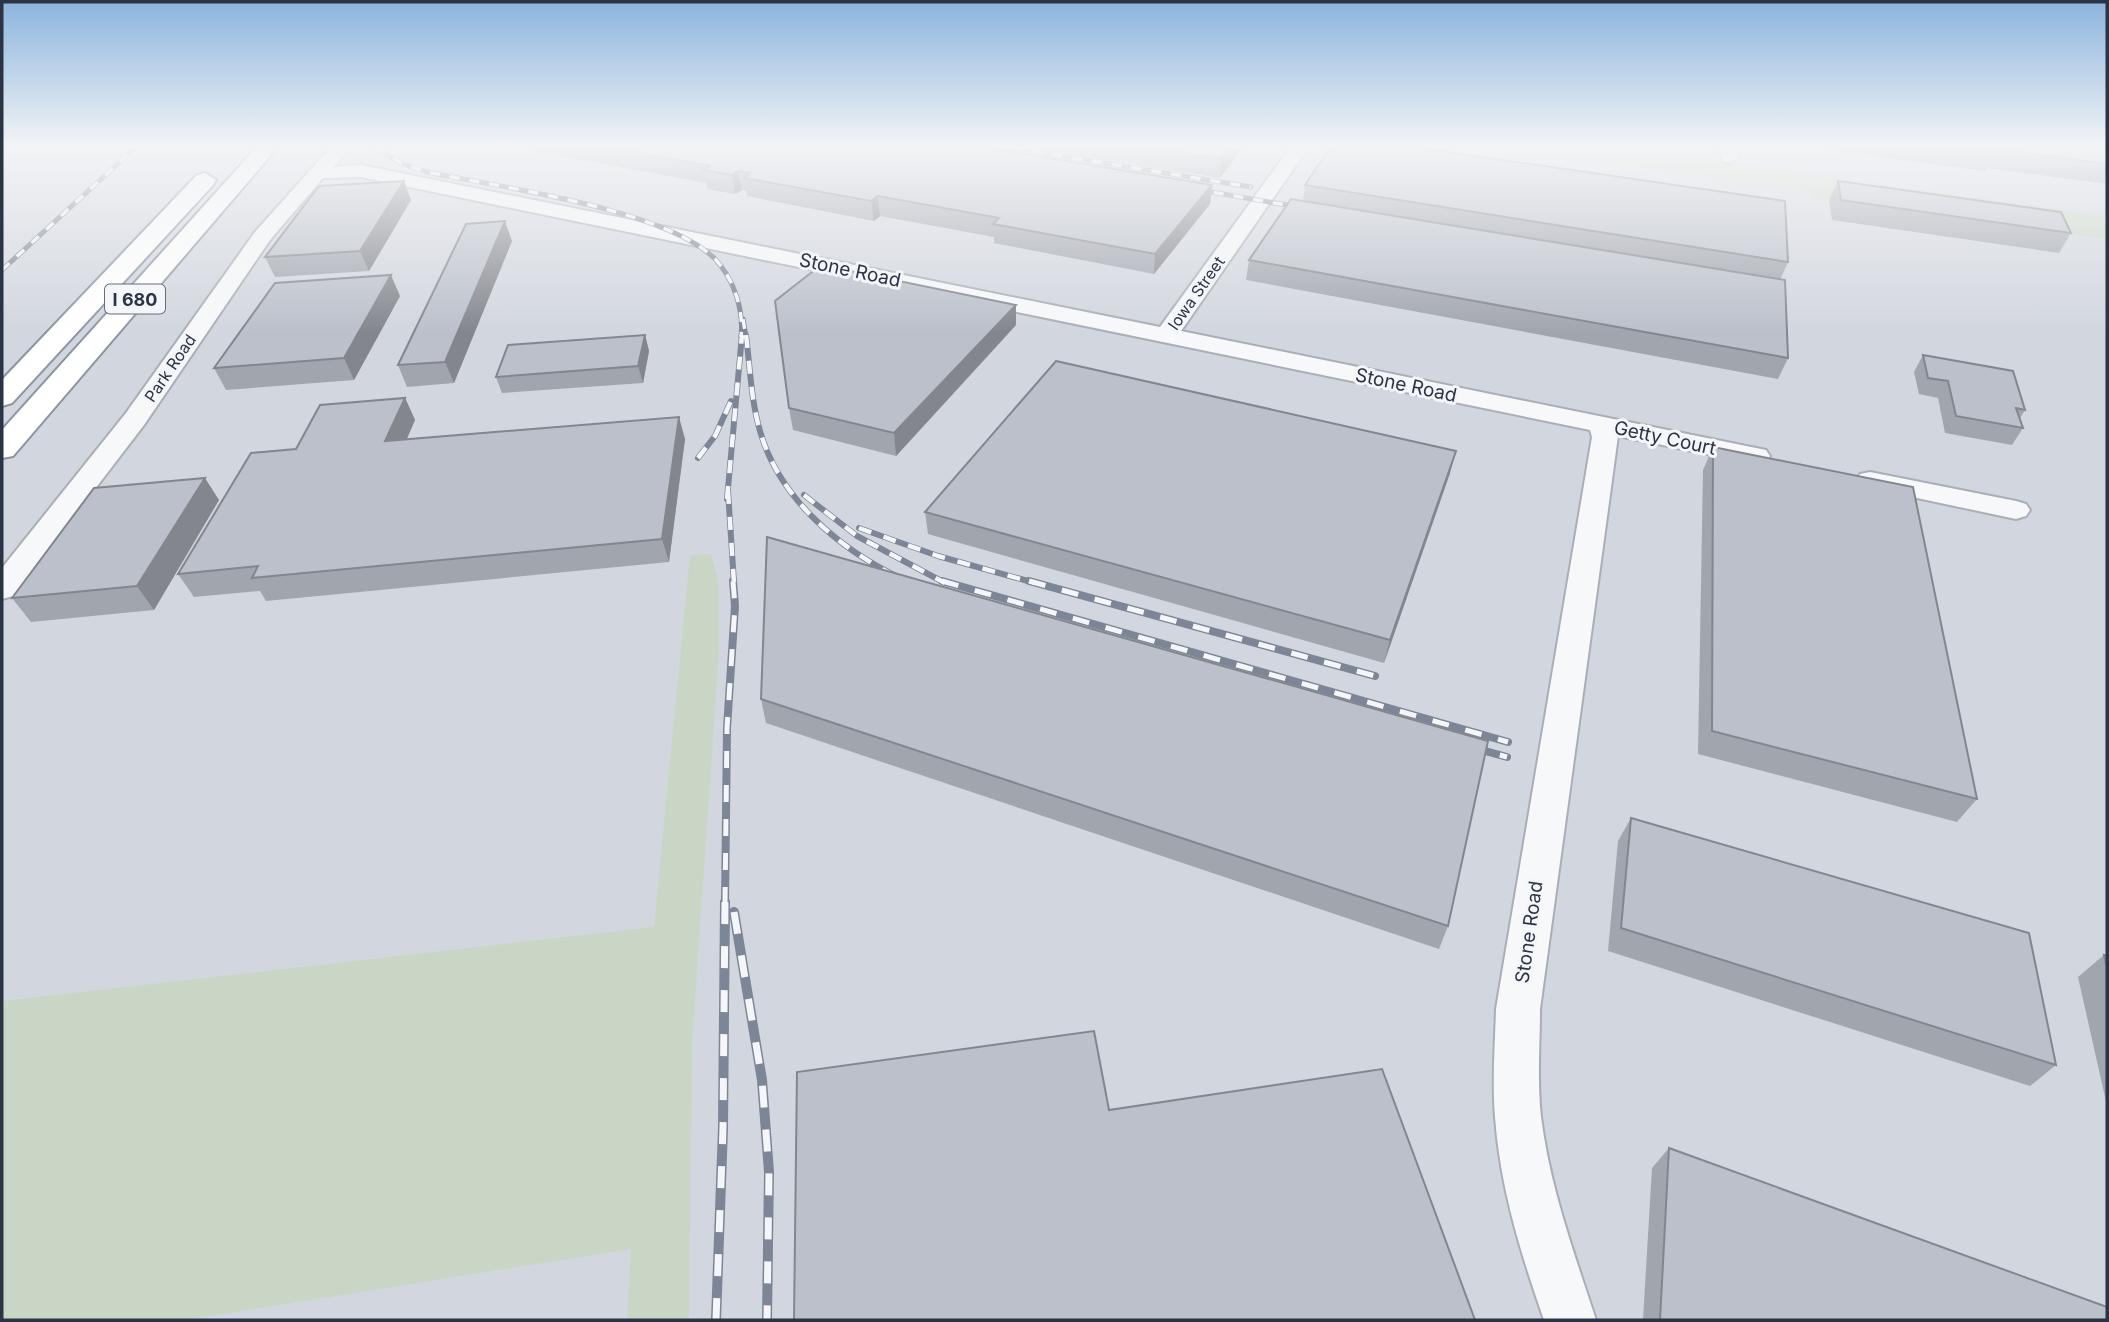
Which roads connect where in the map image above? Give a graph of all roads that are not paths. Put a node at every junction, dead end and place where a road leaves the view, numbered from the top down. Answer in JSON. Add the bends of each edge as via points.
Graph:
{"nodes":[{"id":1,"x":177,"y":210,"type":"edge"},
{"id":2,"x":213,"y":210,"type":"edge"},
{"id":3,"x":285,"y":210,"type":"edge"},
{"id":4,"x":551,"y":210,"type":"edge"},
{"id":5,"x":1256,"y":210,"type":"edge"},
{"id":6,"x":1166,"y":335,"type":"junction"},
{"id":7,"x":2,"y":397,"type":"edge"},
{"id":8,"x":1602,"y":425,"type":"junction"},
{"id":9,"x":2,"y":449,"type":"edge"},
{"id":10,"x":1782,"y":462,"type":"edge"},
{"id":11,"x":1850,"y":476,"type":"edge"},
{"id":12,"x":2016,"y":510,"type":"dead end"},
{"id":13,"x":2,"y":589,"type":"edge"},
{"id":14,"x":1570,"y":1320,"type":"edge"}],
"edges":[{"from":1,"to":7,"type":"highway","number":"I 680"},
{"from":2,"to":9,"type":"highway","number":"I 680"},
{"from":3,"to":13,"type":"street","name":"Park Road","via":[[135,419]]},
{"from":4,"to":6,"type":"street","name":"Stone Road"},
{"from":5,"to":6,"type":"street","name":"Iowa Street"},
{"from":6,"to":8,"type":"street","name":"Stone Road"},
{"from":8,"to":10,"type":"street","name":"Getty Court"},
{"from":8,"to":14,"type":"street","name":"Stone Road","via":[[1605,437],[1518,1009],[1516,1085],[1525,1165],[1549,1265]]},
{"from":11,"to":12,"type":"street"}]}
